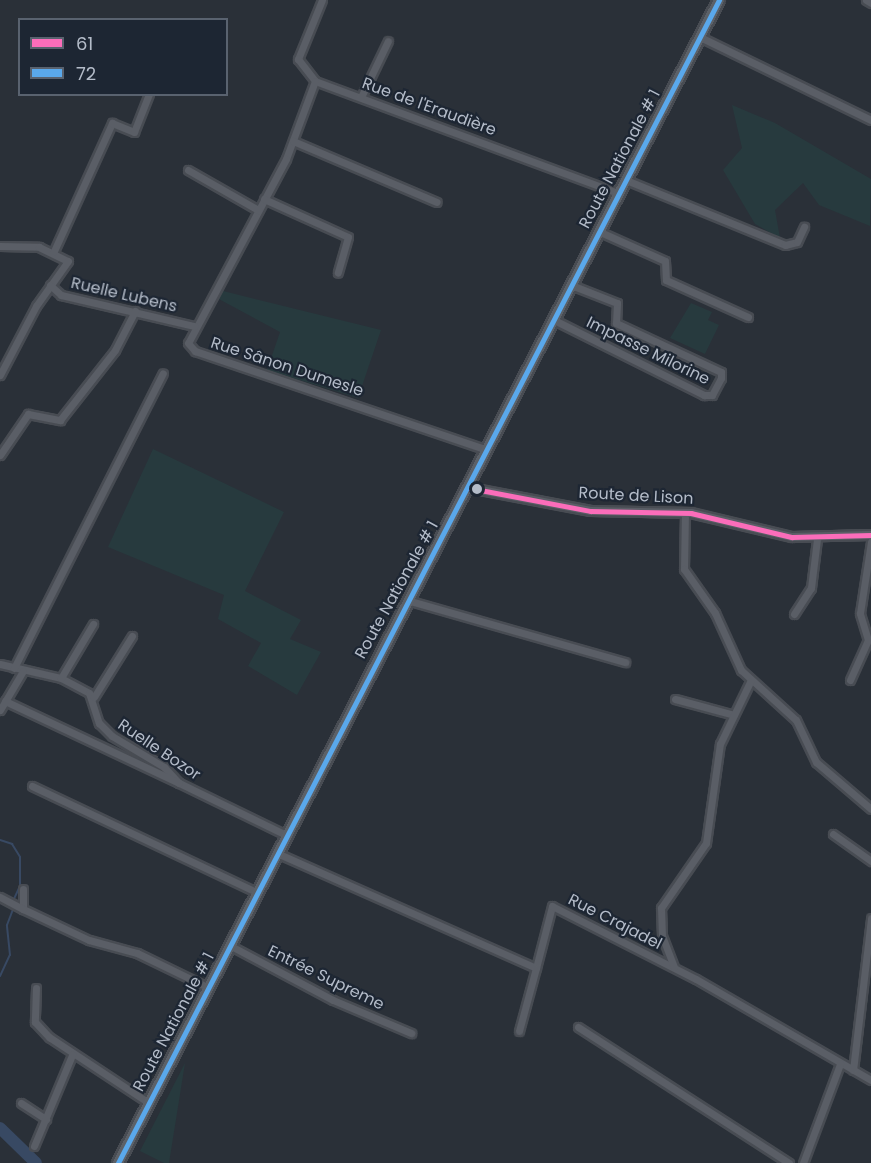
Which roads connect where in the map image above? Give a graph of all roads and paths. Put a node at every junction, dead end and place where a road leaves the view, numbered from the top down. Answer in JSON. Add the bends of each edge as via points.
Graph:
{"nodes":[{"id":1,"x":321,"y":0,"type":"edge"},
{"id":2,"x":719,"y":0,"type":"edge"},
{"id":3,"x":866,"y":0,"type":"edge"},
{"id":4,"x":871,"y":3,"type":"edge"},
{"id":5,"x":700,"y":37,"type":"junction"},
{"id":6,"x":388,"y":41,"type":"dead end"},
{"id":7,"x":315,"y":81,"type":"junction"},
{"id":8,"x":148,"y":96,"type":"edge"},
{"id":9,"x":361,"y":97,"type":"junction"},
{"id":10,"x":871,"y":120,"type":"edge"},
{"id":11,"x":293,"y":141,"type":"junction"},
{"id":12,"x":188,"y":170,"type":"dead end"},
{"id":13,"x":626,"y":180,"type":"junction"},
{"id":14,"x":620,"y":194,"type":"junction"},
{"id":15,"x":264,"y":199,"type":"junction"},
{"id":16,"x":437,"y":202,"type":"dead end"},
{"id":17,"x":258,"y":210,"type":"junction"},
{"id":18,"x":804,"y":227,"type":"dead end"},
{"id":19,"x":598,"y":231,"type":"junction"},
{"id":20,"x":0,"y":246,"type":"edge"},
{"id":21,"x":54,"y":251,"type":"junction"},
{"id":22,"x":338,"y":273,"type":"dead end"},
{"id":23,"x":50,"y":285,"type":"junction"},
{"id":24,"x":571,"y":285,"type":"junction"},
{"id":25,"x":135,"y":311,"type":"junction"},
{"id":26,"x":748,"y":317,"type":"dead end"},
{"id":27,"x":555,"y":320,"type":"junction"},
{"id":28,"x":194,"y":326,"type":"junction"},
{"id":29,"x":163,"y":373,"type":"dead end"},
{"id":30,"x":0,"y":375,"type":"edge"},
{"id":31,"x":487,"y":450,"type":"junction"},
{"id":32,"x":0,"y":455,"type":"edge"},
{"id":33,"x":470,"y":488,"type":"junction"},
{"id":34,"x":685,"y":512,"type":"junction"},
{"id":35,"x":871,"y":535,"type":"edge"},
{"id":36,"x":817,"y":539,"type":"junction"},
{"id":37,"x":871,"y":542,"type":"edge"},
{"id":38,"x":406,"y":600,"type":"junction"},
{"id":39,"x":794,"y":614,"type":"dead end"},
{"id":40,"x":93,"y":624,"type":"dead end"},
{"id":41,"x":132,"y":636,"type":"dead end"},
{"id":42,"x":625,"y":663,"type":"dead end"},
{"id":43,"x":0,"y":664,"type":"edge"},
{"id":44,"x":14,"y":668,"type":"junction"},
{"id":45,"x":23,"y":671,"type":"junction"},
{"id":46,"x":61,"y":678,"type":"junction"},
{"id":47,"x":850,"y":680,"type":"dead end"},
{"id":48,"x":750,"y":682,"type":"junction"},
{"id":49,"x":94,"y":697,"type":"junction"},
{"id":50,"x":675,"y":699,"type":"dead end"},
{"id":51,"x":5,"y":701,"type":"junction"},
{"id":52,"x":0,"y":710,"type":"edge"},
{"id":53,"x":734,"y":715,"type":"junction"},
{"id":54,"x":179,"y":783,"type":"junction"},
{"id":55,"x":32,"y":786,"type":"dead end"},
{"id":56,"x":871,"y":809,"type":"edge"},
{"id":57,"x":833,"y":834,"type":"dead end"},
{"id":58,"x":288,"y":836,"type":"junction"},
{"id":59,"x":279,"y":854,"type":"junction"},
{"id":60,"x":871,"y":861,"type":"edge"},
{"id":61,"x":23,"y":890,"type":"dead end"},
{"id":62,"x":258,"y":893,"type":"junction"},
{"id":63,"x":0,"y":897,"type":"edge"},
{"id":64,"x":23,"y":909,"type":"junction"},
{"id":65,"x":871,"y":918,"type":"edge"},
{"id":66,"x":231,"y":946,"type":"junction"},
{"id":67,"x":536,"y":968,"type":"junction"},
{"id":68,"x":674,"y":968,"type":"junction"},
{"id":69,"x":36,"y":988,"type":"dead end"},
{"id":70,"x":209,"y":988,"type":"junction"},
{"id":71,"x":578,"y":1027,"type":"dead end"},
{"id":72,"x":519,"y":1031,"type":"dead end"},
{"id":73,"x":411,"y":1033,"type":"dead end"},
{"id":74,"x":72,"y":1055,"type":"junction"},
{"id":75,"x":840,"y":1064,"type":"junction"},
{"id":76,"x":853,"y":1070,"type":"junction"},
{"id":77,"x":871,"y":1080,"type":"edge"},
{"id":78,"x":21,"y":1103,"type":"dead end"},
{"id":79,"x":149,"y":1103,"type":"junction"},
{"id":80,"x":46,"y":1119,"type":"junction"},
{"id":81,"x":34,"y":1146,"type":"dead end"},
{"id":82,"x":118,"y":1163,"type":"edge"},
{"id":83,"x":789,"y":1163,"type":"edge"},
{"id":84,"x":802,"y":1163,"type":"edge"}],
"edges":[{"from":1,"to":7,"type":"street","via":[[298,59]]},
{"from":2,"to":5,"type":"main road","name":"Route Nationale # 1"},
{"from":3,"to":4,"type":"street"},
{"from":5,"to":10,"type":"street"},
{"from":5,"to":13,"type":"main road","name":"Route Nationale # 1"},
{"from":6,"to":9,"type":"street"},
{"from":7,"to":9,"type":"street","name":"Rue de l'Eraudière"},
{"from":7,"to":11,"type":"street","name":"Rue Sânon Dumesle"},
{"from":8,"to":21,"type":"street","via":[[134,132],[112,123]]},
{"from":9,"to":14,"type":"street","name":"Rue de l'Eraudière"},
{"from":11,"to":15,"type":"street","name":"Rue Sânon Dumesle"},
{"from":11,"to":16,"type":"street"},
{"from":12,"to":17,"type":"street"},
{"from":13,"to":14,"type":"main road","name":"Route Nationale # 1"},
{"from":13,"to":18,"type":"street","via":[[785,245],[797,242]]},
{"from":14,"to":19,"type":"main road","name":"Route Nationale # 1"},
{"from":15,"to":17,"type":"street","name":"Rue Sânon Dumesle"},
{"from":15,"to":22,"type":"street","via":[[348,237]]},
{"from":17,"to":28,"type":"street","name":"Rue Sânon Dumesle"},
{"from":19,"to":24,"type":"main road","name":"Route Nationale # 1"},
{"from":19,"to":26,"type":"street","via":[[665,261],[666,280]]},
{"from":20,"to":21,"type":"street"},
{"from":21,"to":23,"type":"street","via":[[68,261]]},
{"from":23,"to":25,"type":"street","name":"Ruelle Lubens","via":[[60,295]]},
{"from":23,"to":30,"type":"street"},
{"from":24,"to":27,"type":"main road","name":"Route Nationale # 1"},
{"from":24,"to":27,"type":"street","name":"Impasse Milorine","via":[[617,303],[616,323],[722,372],[721,378],[712,395],[704,395]]},
{"from":25,"to":28,"type":"street","name":"Ruelle Lubens"},
{"from":25,"to":32,"type":"street","via":[[115,350],[60,420],[28,414]]},
{"from":27,"to":31,"type":"main road","name":"Route Nationale # 1"},
{"from":28,"to":31,"type":"street","name":"Rue Sânon Dumesle","via":[[188,343],[195,351]]},
{"from":29,"to":44,"type":"street"},
{"from":31,"to":33,"type":"main road","name":"Route Nationale # 1"},
{"from":33,"to":34,"type":"street","name":"Route de Lison","via":[[591,511]]},
{"from":33,"to":38,"type":"main road","name":"Route Nationale # 1"},
{"from":34,"to":36,"type":"street","name":"Route de Lison"},
{"from":34,"to":48,"type":"street","via":[[684,569],[715,613]]},
{"from":35,"to":36,"type":"street","name":"Route de Lison"},
{"from":36,"to":39,"type":"street","via":[[811,588]]},
{"from":37,"to":47,"type":"street","via":[[860,613],[867,640]]},
{"from":38,"to":42,"type":"street"},
{"from":38,"to":58,"type":"main road","name":"Route Nationale # 1"},
{"from":40,"to":46,"type":"street"},
{"from":41,"to":49,"type":"street"},
{"from":43,"to":44,"type":"street"},
{"from":44,"to":45,"type":"street"},
{"from":45,"to":46,"type":"street"},
{"from":45,"to":51,"type":"street"},
{"from":46,"to":49,"type":"street"},
{"from":48,"to":53,"type":"street"},
{"from":48,"to":56,"type":"street","via":[[796,720],[816,762]]},
{"from":49,"to":54,"type":"street","name":"Ruelle Bozor","via":[[104,729]]},
{"from":50,"to":53,"type":"street"},
{"from":51,"to":52,"type":"street"},
{"from":51,"to":54,"type":"street"},
{"from":53,"to":68,"type":"street","via":[[714,764],[708,832],[700,854],[661,908],[662,936]]},
{"from":54,"to":58,"type":"street","name":"Ruelle Bozor"},
{"from":55,"to":62,"type":"street"},
{"from":57,"to":60,"type":"street"},
{"from":58,"to":59,"type":"main road","name":"Route Nationale # 1"},
{"from":59,"to":62,"type":"main road","name":"Route Nationale # 1"},
{"from":59,"to":67,"type":"street"},
{"from":61,"to":64,"type":"street"},
{"from":62,"to":66,"type":"main road","name":"Route Nationale # 1"},
{"from":63,"to":64,"type":"street"},
{"from":64,"to":70,"type":"street","via":[[88,940],[137,953]]},
{"from":65,"to":76,"type":"street"},
{"from":66,"to":70,"type":"main road","name":"Route Nationale # 1"},
{"from":66,"to":73,"type":"street","name":"Entrée Supreme","via":[[333,1000]]},
{"from":67,"to":68,"type":"street","name":"Rue Crajadel","via":[[552,906]]},
{"from":67,"to":72,"type":"street"},
{"from":68,"to":75,"type":"street","name":"Rue Crajadel"},
{"from":69,"to":74,"type":"street","via":[[35,1022]]},
{"from":70,"to":79,"type":"main road","name":"Route Nationale # 1"},
{"from":71,"to":83,"type":"street"},
{"from":74,"to":79,"type":"street"},
{"from":74,"to":80,"type":"street"},
{"from":75,"to":76,"type":"street","name":"Rue Crajadel"},
{"from":75,"to":84,"type":"street"},
{"from":76,"to":77,"type":"street","name":"Rue Crajadel"},
{"from":78,"to":80,"type":"street"},
{"from":79,"to":82,"type":"main road","name":"Route Nationale # 1"},
{"from":80,"to":81,"type":"street"}]}
